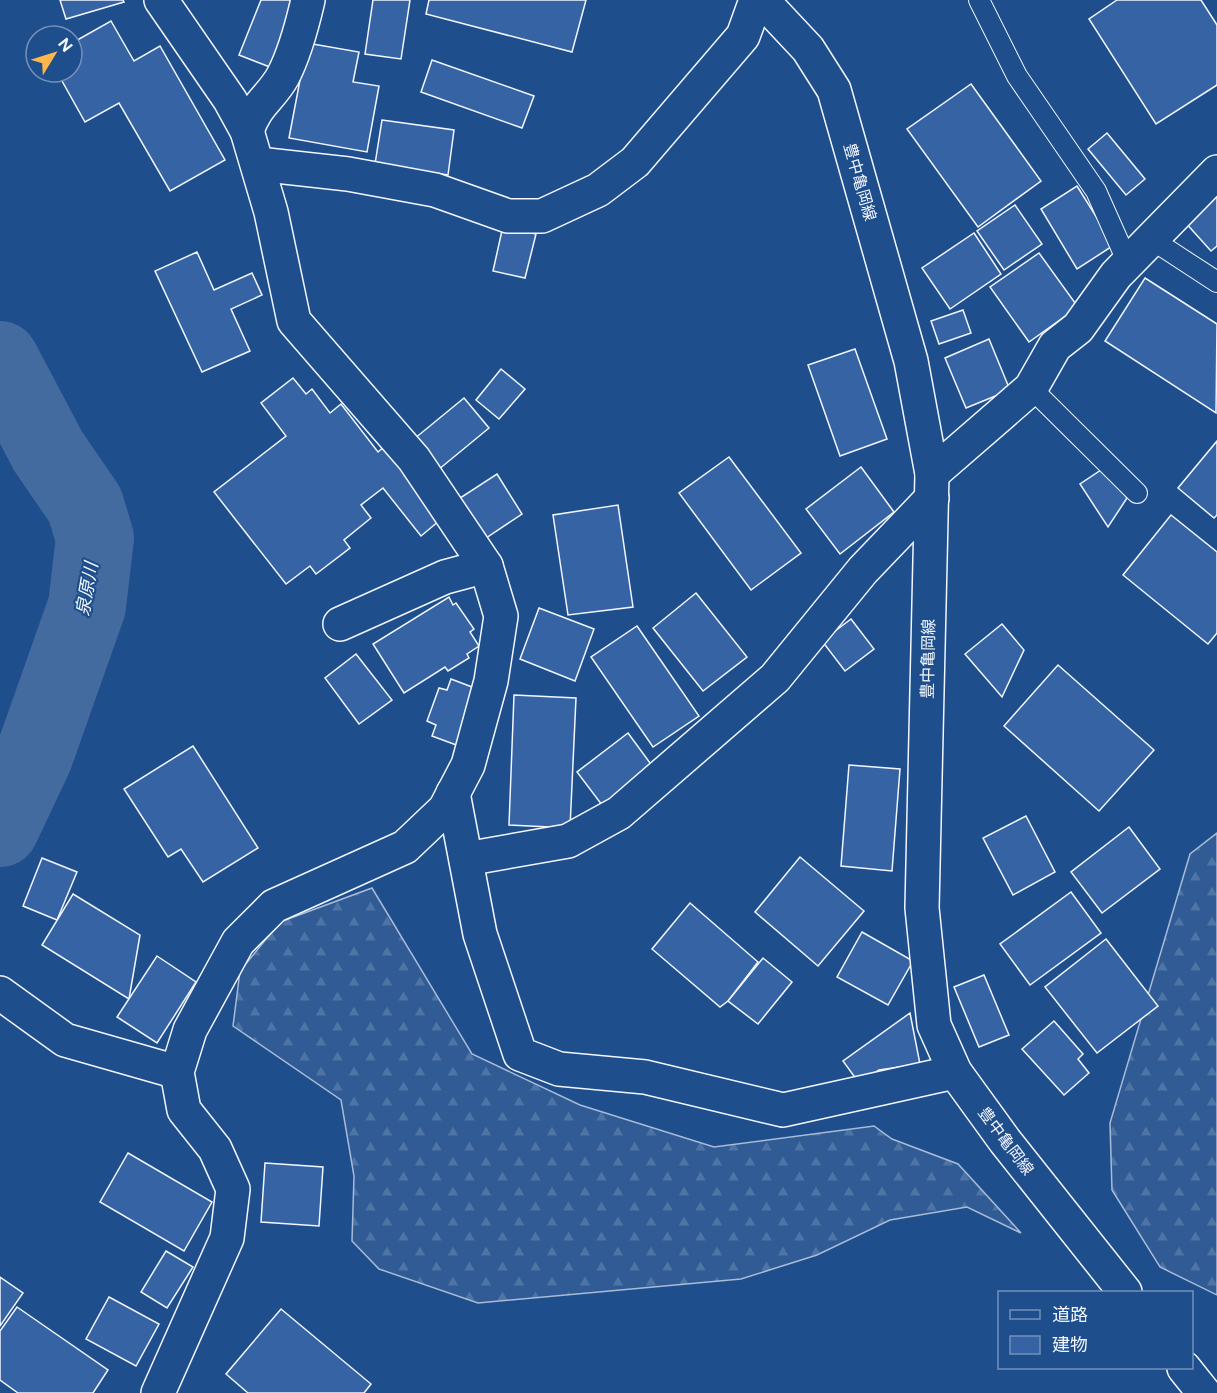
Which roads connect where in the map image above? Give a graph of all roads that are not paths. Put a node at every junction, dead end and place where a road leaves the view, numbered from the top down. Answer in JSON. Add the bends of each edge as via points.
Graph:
{"nodes":[{"id":1,"x":161,"y":0,"type":"edge"},
{"id":2,"x":308,"y":0,"type":"edge"},
{"id":3,"x":756,"y":0,"type":"edge"},
{"id":4,"x":762,"y":0,"type":"edge"},
{"id":5,"x":979,"y":0,"type":"edge"},
{"id":6,"x":247,"y":131,"type":"junction"},
{"id":7,"x":258,"y":164,"type":"junction"},
{"id":8,"x":1216,"y":173,"type":"edge"},
{"id":9,"x":1151,"y":239,"type":"junction"},
{"id":10,"x":1128,"y":263,"type":"junction"},
{"id":11,"x":1217,"y":282,"type":"edge"},
{"id":12,"x":1031,"y":388,"type":"junction"},
{"id":13,"x":932,"y":486,"type":"junction"},
{"id":14,"x":1137,"y":493,"type":"dead end"},
{"id":15,"x":486,"y":566,"type":"junction"},
{"id":16,"x":340,"y":624,"type":"dead end"},
{"id":17,"x":453,"y":794,"type":"junction"},
{"id":18,"x":466,"y":859,"type":"junction"},
{"id":19,"x":0,"y":993,"type":"edge"},
{"id":20,"x":177,"y":1072,"type":"junction"},
{"id":21,"x":955,"y":1072,"type":"junction"},
{"id":22,"x":1123,"y":1291,"type":"edge"},
{"id":23,"x":1185,"y":1369,"type":"edge"},
{"id":24,"x":159,"y":1393,"type":"edge"},
{"id":25,"x":1204,"y":1393,"type":"edge"}],
"edges":[{"from":1,"to":6,"type":"street"},
{"from":2,"to":6,"type":"street","via":[[302,29],[282,78],[253,112]]},
{"from":3,"to":7,"type":"street","via":[[743,36],[635,162],[598,190],[542,216],[508,216],[435,190]]},
{"from":4,"to":13,"type":"street","name":"豊中亀岡線","via":[[808,49],[834,90],[911,361]]},
{"from":5,"to":10,"type":"lane","via":[[1017,76],[1096,191]]},
{"from":6,"to":7,"type":"street"},
{"from":7,"to":15,"type":"street","via":[[294,321],[414,459]]},
{"from":8,"to":9,"type":"street"},
{"from":9,"to":10,"type":"street"},
{"from":9,"to":11,"type":"lane"},
{"from":10,"to":12,"type":"street","via":[[1078,328],[1055,346]]},
{"from":12,"to":13,"type":"street"},
{"from":12,"to":14,"type":"lane"},
{"from":13,"to":18,"type":"street","via":[[775,678],[619,813],[568,841]]},
{"from":13,"to":21,"type":"street","name":"豊中亀岡線","via":[[922,908],[934,1025]]},
{"from":15,"to":16,"type":"street","via":[[445,577]]},
{"from":15,"to":17,"type":"street","via":[[501,616],[491,681],[468,765]]},
{"from":17,"to":18,"type":"street"},
{"from":17,"to":20,"type":"street","via":[[445,809],[405,847],[274,906],[238,942],[190,1030]]},
{"from":18,"to":21,"type":"street","via":[[480,934],[520,1054],[559,1070],[645,1077],[783,1110]]},
{"from":19,"to":20,"type":"street","via":[[65,1040]]},
{"from":20,"to":24,"type":"street","via":[[184,1110],[215,1149],[233,1189],[227,1238]]},
{"from":21,"to":22,"type":"street","name":"豊中亀岡線"},
{"from":23,"to":25,"type":"street"}]}
